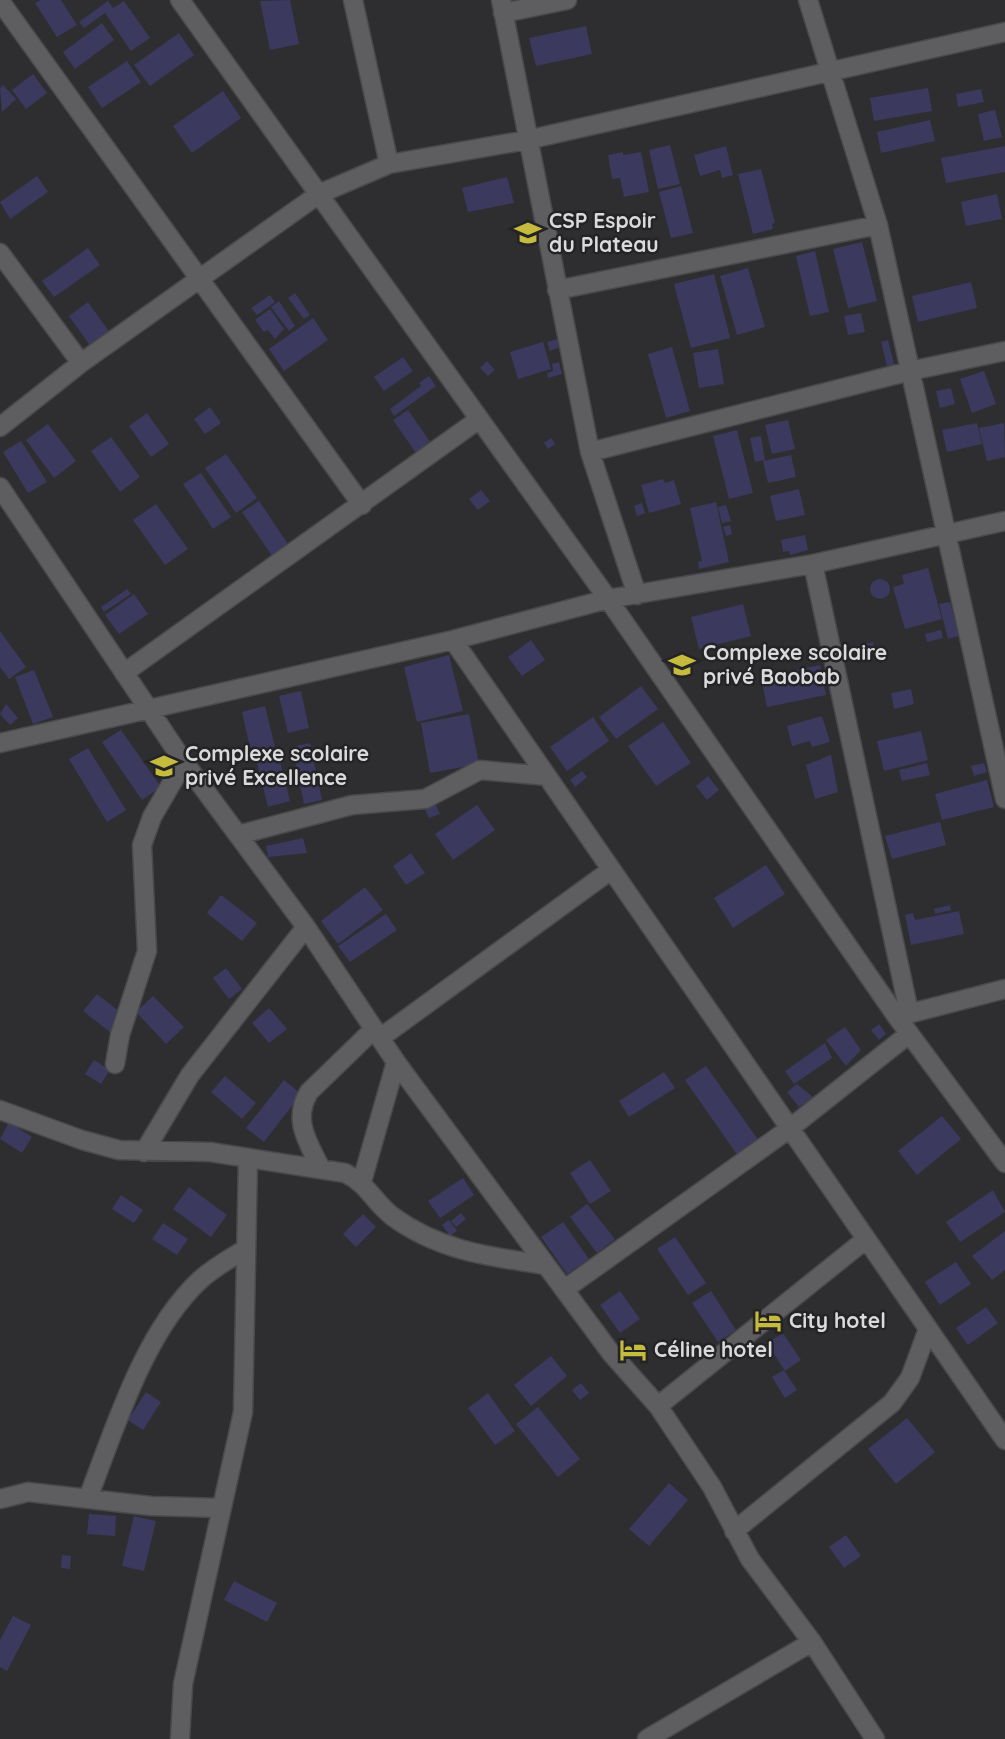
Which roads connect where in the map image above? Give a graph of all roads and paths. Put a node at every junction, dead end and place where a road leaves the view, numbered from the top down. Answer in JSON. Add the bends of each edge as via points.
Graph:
{"nodes":[{"id":1,"x":180,"y":0,"type":"edge"},
{"id":2,"x":353,"y":0,"type":"edge"},
{"id":3,"x":567,"y":0,"type":"edge"},
{"id":4,"x":808,"y":0,"type":"edge"},
{"id":5,"x":0,"y":1,"type":"edge"},
{"id":6,"x":502,"y":7,"type":"edge"},
{"id":7,"x":1005,"y":32,"type":"edge"},
{"id":8,"x":833,"y":73,"type":"junction"},
{"id":9,"x":527,"y":140,"type":"junction"},
{"id":10,"x":389,"y":164,"type":"junction"},
{"id":11,"x":319,"y":194,"type":"junction"},
{"id":12,"x":878,"y":225,"type":"junction"},
{"id":13,"x":0,"y":253,"type":"edge"},
{"id":14,"x":201,"y":280,"type":"junction"},
{"id":15,"x":557,"y":290,"type":"junction"},
{"id":16,"x":1005,"y":351,"type":"edge"},
{"id":17,"x":81,"y":363,"type":"junction"},
{"id":18,"x":910,"y":371,"type":"junction"},
{"id":19,"x":478,"y":421,"type":"junction"},
{"id":20,"x":0,"y":426,"type":"edge"},
{"id":21,"x":590,"y":452,"type":"junction"},
{"id":22,"x":0,"y":487,"type":"edge"},
{"id":23,"x":362,"y":505,"type":"junction"},
{"id":24,"x":1005,"y":521,"type":"edge"},
{"id":25,"x":946,"y":534,"type":"junction"},
{"id":26,"x":813,"y":565,"type":"junction"},
{"id":27,"x":637,"y":595,"type":"junction"},
{"id":28,"x":608,"y":599,"type":"junction"},
{"id":29,"x":453,"y":640,"type":"junction"},
{"id":30,"x":124,"y":673,"type":"junction"},
{"id":31,"x":150,"y":707,"type":"junction"},
{"id":32,"x":0,"y":743,"type":"edge"},
{"id":33,"x":184,"y":762,"type":"junction"},
{"id":34,"x":547,"y":776,"type":"junction"},
{"id":35,"x":1005,"y":799,"type":"edge"},
{"id":36,"x":238,"y":835,"type":"junction"},
{"id":37,"x":611,"y":870,"type":"junction"},
{"id":38,"x":306,"y":928,"type":"junction"},
{"id":39,"x":1005,"y":989,"type":"edge"},
{"id":40,"x":903,"y":1015,"type":"junction"},
{"id":41,"x":377,"y":1034,"type":"junction"},
{"id":42,"x":909,"y":1034,"type":"junction"},
{"id":43,"x":396,"y":1062,"type":"junction"},
{"id":44,"x":115,"y":1064,"type":"dead end"},
{"id":45,"x":0,"y":1110,"type":"edge"},
{"id":46,"x":789,"y":1129,"type":"junction"},
{"id":47,"x":144,"y":1152,"type":"junction"},
{"id":48,"x":248,"y":1158,"type":"junction"},
{"id":49,"x":1005,"y":1163,"type":"edge"},
{"id":50,"x":321,"y":1169,"type":"junction"},
{"id":51,"x":362,"y":1181,"type":"junction"},
{"id":52,"x":865,"y":1240,"type":"junction"},
{"id":53,"x":244,"y":1250,"type":"junction"},
{"id":54,"x":546,"y":1265,"type":"junction"},
{"id":55,"x":565,"y":1289,"type":"junction"},
{"id":56,"x":928,"y":1329,"type":"junction"},
{"id":57,"x":658,"y":1406,"type":"junction"},
{"id":58,"x":1005,"y":1440,"type":"edge"},
{"id":59,"x":88,"y":1498,"type":"junction"},
{"id":60,"x":0,"y":1499,"type":"edge"},
{"id":61,"x":220,"y":1508,"type":"junction"},
{"id":62,"x":734,"y":1531,"type":"junction"},
{"id":63,"x":812,"y":1642,"type":"junction"},
{"id":64,"x":180,"y":1739,"type":"edge"},
{"id":65,"x":647,"y":1739,"type":"edge"},
{"id":66,"x":875,"y":1739,"type":"edge"}],
"edges":[{"from":1,"to":11,"type":"street"},
{"from":2,"to":10,"type":"street"},
{"from":3,"to":6,"type":"street"},
{"from":4,"to":8,"type":"street"},
{"from":5,"to":14,"type":"street"},
{"from":6,"to":9,"type":"street"},
{"from":7,"to":8,"type":"street"},
{"from":8,"to":9,"type":"street","via":[[746,88]]},
{"from":8,"to":12,"type":"street"},
{"from":9,"to":10,"type":"street"},
{"from":9,"to":15,"type":"street"},
{"from":10,"to":11,"type":"street"},
{"from":11,"to":14,"type":"street"},
{"from":11,"to":19,"type":"street"},
{"from":12,"to":15,"type":"street"},
{"from":12,"to":18,"type":"street"},
{"from":13,"to":17,"type":"street"},
{"from":14,"to":17,"type":"street"},
{"from":14,"to":23,"type":"street"},
{"from":15,"to":21,"type":"street"},
{"from":16,"to":18,"type":"street"},
{"from":17,"to":20,"type":"street"},
{"from":18,"to":21,"type":"street"},
{"from":18,"to":25,"type":"street"},
{"from":19,"to":23,"type":"street"},
{"from":19,"to":28,"type":"street"},
{"from":21,"to":27,"type":"street"},
{"from":22,"to":30,"type":"street"},
{"from":23,"to":30,"type":"street"},
{"from":24,"to":25,"type":"street"},
{"from":25,"to":26,"type":"street"},
{"from":25,"to":35,"type":"street"},
{"from":26,"to":27,"type":"street"},
{"from":26,"to":40,"type":"street"},
{"from":27,"to":28,"type":"street"},
{"from":28,"to":29,"type":"street"},
{"from":28,"to":40,"type":"street"},
{"from":29,"to":31,"type":"street"},
{"from":29,"to":34,"type":"street"},
{"from":30,"to":31,"type":"street"},
{"from":31,"to":32,"type":"street"},
{"from":31,"to":33,"type":"street"},
{"from":33,"to":36,"type":"street"},
{"from":33,"to":44,"type":"street","via":[[152,817],[142,845],[146,951]]},
{"from":34,"to":36,"type":"street","via":[[480,770],[425,799],[352,805]]},
{"from":34,"to":37,"type":"street"},
{"from":36,"to":38,"type":"street"},
{"from":37,"to":41,"type":"street"},
{"from":37,"to":46,"type":"street"},
{"from":38,"to":41,"type":"street"},
{"from":38,"to":47,"type":"street","via":[[190,1075]]},
{"from":39,"to":40,"type":"street"},
{"from":40,"to":42,"type":"street"},
{"from":41,"to":43,"type":"street"},
{"from":41,"to":50,"type":"street","via":[[303,1102],[303,1132]]},
{"from":42,"to":46,"type":"street"},
{"from":42,"to":49,"type":"street"},
{"from":43,"to":51,"type":"street"},
{"from":43,"to":54,"type":"street"},
{"from":45,"to":47,"type":"street","via":[[82,1140]]},
{"from":46,"to":52,"type":"street"},
{"from":46,"to":55,"type":"street"},
{"from":47,"to":48,"type":"street","via":[[210,1152]]},
{"from":48,"to":50,"type":"street"},
{"from":48,"to":53,"type":"street"},
{"from":50,"to":51,"type":"street"},
{"from":51,"to":54,"type":"street","via":[[390,1214],[455,1250]]},
{"from":52,"to":56,"type":"street"},
{"from":52,"to":57,"type":"street"},
{"from":53,"to":59,"type":"street","via":[[200,1280],[170,1316],[128,1398]]},
{"from":53,"to":61,"type":"street","via":[[243,1412]]},
{"from":54,"to":55,"type":"street"},
{"from":55,"to":57,"type":"street","via":[[611,1353]]},
{"from":56,"to":58,"type":"street"},
{"from":56,"to":62,"type":"street","via":[[910,1378],[892,1403]]},
{"from":57,"to":62,"type":"street","via":[[712,1487]]},
{"from":59,"to":60,"type":"street","via":[[28,1492]]},
{"from":59,"to":61,"type":"street"},
{"from":61,"to":64,"type":"street","via":[[183,1684]]},
{"from":62,"to":63,"type":"street"},
{"from":63,"to":65,"type":"street"},
{"from":63,"to":66,"type":"street"}]}
